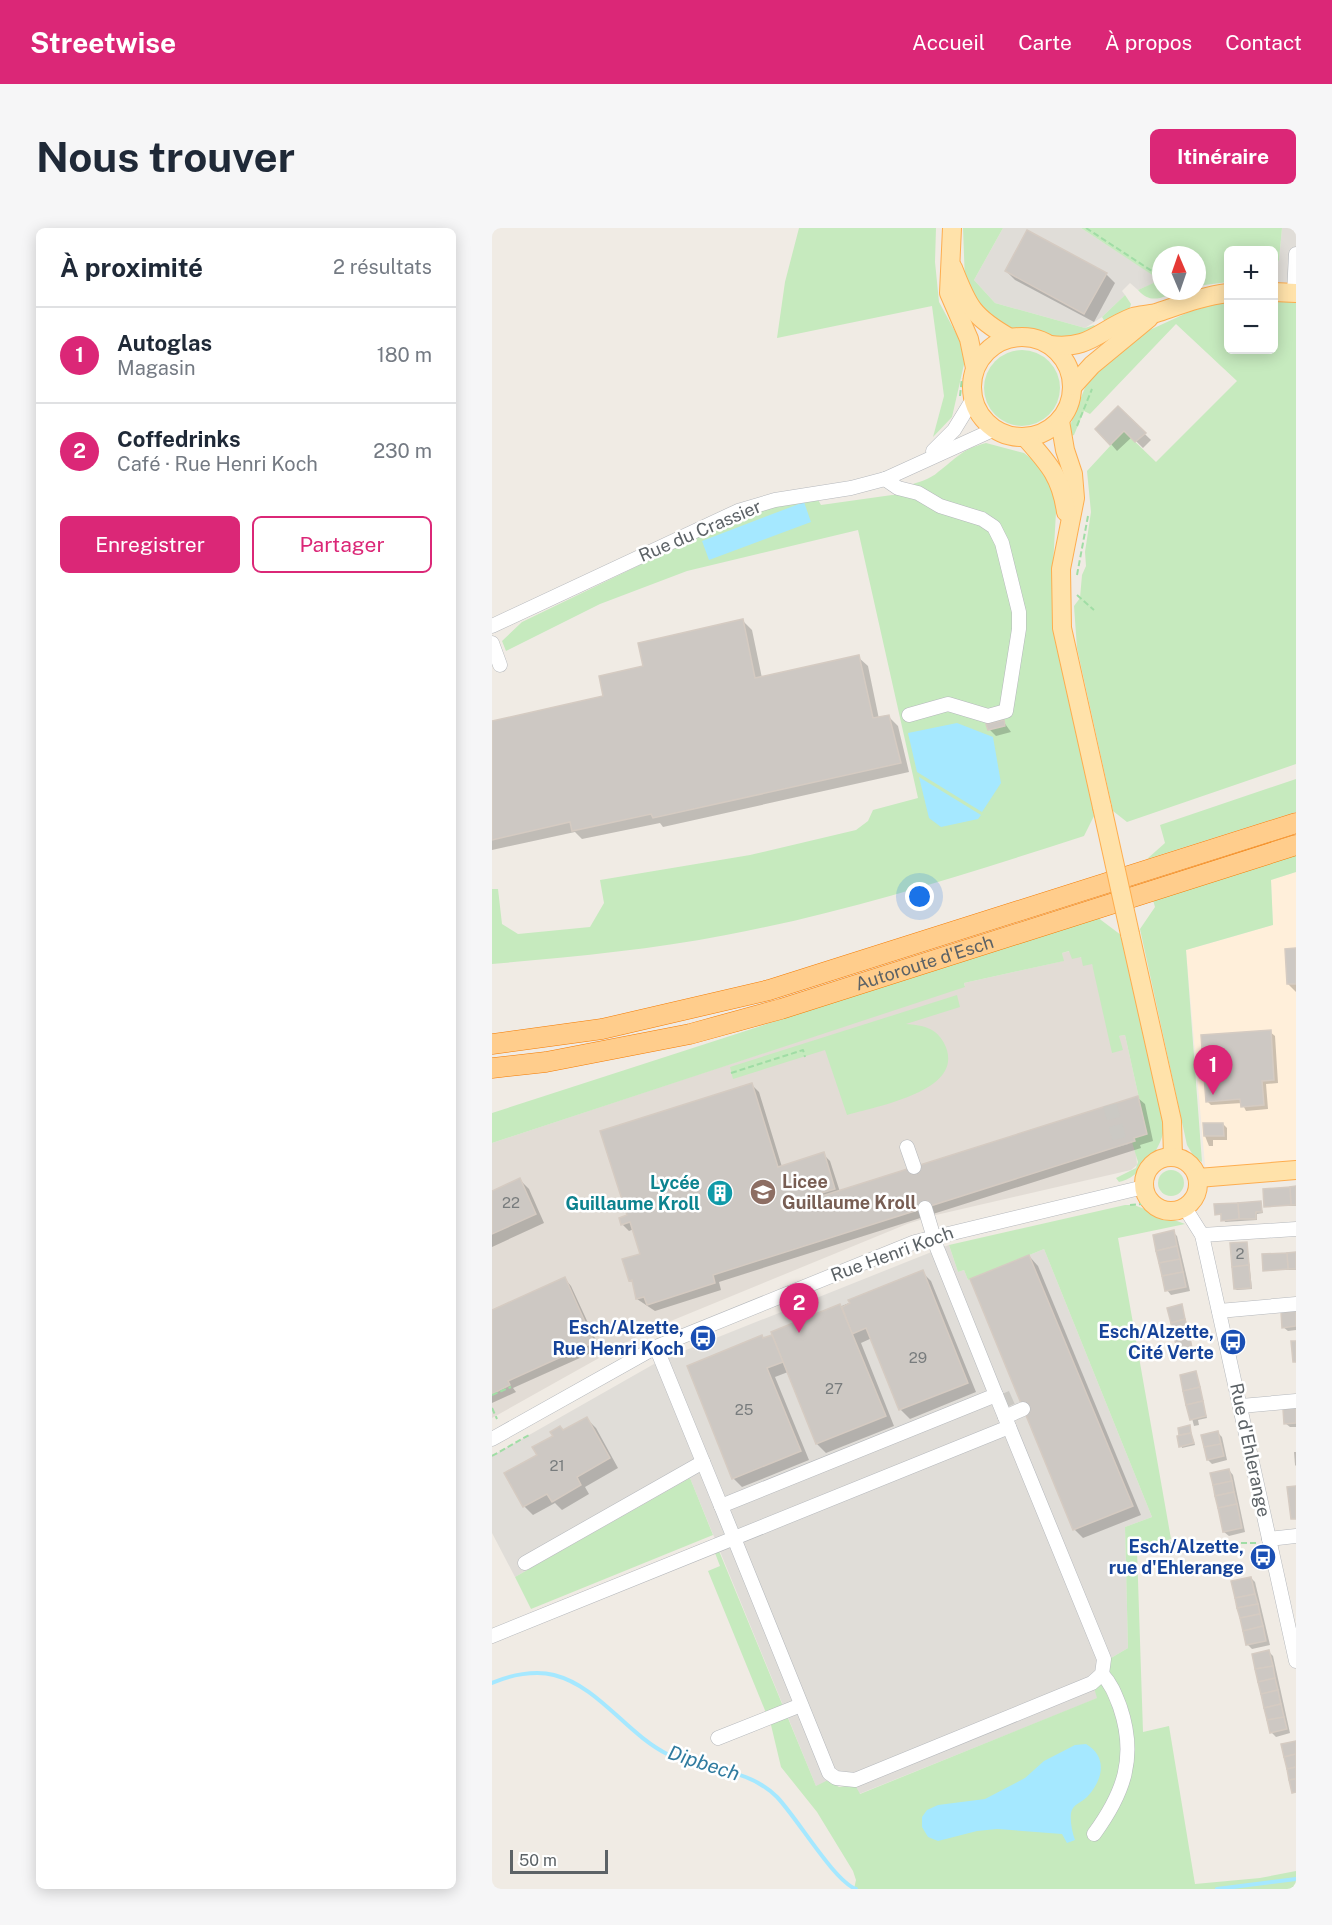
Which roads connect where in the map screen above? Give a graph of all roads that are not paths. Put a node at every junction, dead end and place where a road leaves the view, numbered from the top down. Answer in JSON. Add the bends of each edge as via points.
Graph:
{"nodes":[{"id":1,"x":952,"y":231,"type":"edge"},
{"id":2,"x":1296,"y":254,"type":"edge"},
{"id":3,"x":950,"y":261,"type":"junction"},
{"id":4,"x":1278,"y":292,"type":"edge"},
{"id":5,"x":1295,"y":293,"type":"edge"},
{"id":6,"x":1224,"y":294,"type":"edge"},
{"id":7,"x":1156,"y":313,"type":"junction"},
{"id":8,"x":1010,"y":338,"type":"junction"},
{"id":9,"x":1050,"y":345,"type":"junction"},
{"id":10,"x":975,"y":368,"type":"junction"},
{"id":11,"x":1073,"y":386,"type":"junction"},
{"id":12,"x":973,"y":399,"type":"junction"},
{"id":13,"x":1068,"y":424,"type":"junction"},
{"id":14,"x":994,"y":429,"type":"junction"},
{"id":15,"x":1024,"y":437,"type":"junction"},
{"id":16,"x":917,"y":463,"type":"junction"},
{"id":17,"x":885,"y":479,"type":"junction"},
{"id":18,"x":1069,"y":536,"type":"junction"},
{"id":19,"x":492,"y":626,"type":"edge"},
{"id":20,"x":492,"y":644,"type":"edge"},
{"id":21,"x":500,"y":665,"type":"dead end"},
{"id":22,"x":909,"y":715,"type":"dead end"},
{"id":23,"x":1296,"y":823,"type":"edge"},
{"id":24,"x":1296,"y":845,"type":"edge"},
{"id":25,"x":492,"y":1032,"type":"edge"},
{"id":26,"x":559,"y":1035,"type":"junction"},
{"id":27,"x":492,"y":1044,"type":"edge"},
{"id":28,"x":546,"y":1062,"type":"junction"},
{"id":29,"x":492,"y":1068,"type":"edge"},
{"id":30,"x":492,"y":1079,"type":"edge"},
{"id":31,"x":908,"y":1147,"type":"dead end"},
{"id":32,"x":1173,"y":1156,"type":"junction"},
{"id":33,"x":914,"y":1167,"type":"dead end"},
{"id":34,"x":1296,"y":1170,"type":"edge"},
{"id":35,"x":1198,"y":1178,"type":"junction"},
{"id":36,"x":1148,"y":1195,"type":"junction"},
{"id":37,"x":925,"y":1208,"type":"dead end"},
{"id":38,"x":1185,"y":1208,"type":"junction"},
{"id":39,"x":1296,"y":1229,"type":"edge"},
{"id":40,"x":1202,"y":1235,"type":"junction"},
{"id":41,"x":933,"y":1236,"type":"junction"},
{"id":42,"x":1296,"y":1304,"type":"edge"},
{"id":43,"x":1219,"y":1311,"type":"junction"},
{"id":44,"x":656,"y":1347,"type":"junction"},
{"id":45,"x":996,"y":1395,"type":"junction"},
{"id":46,"x":1296,"y":1401,"type":"edge"},
{"id":47,"x":1240,"y":1406,"type":"junction"},
{"id":48,"x":1023,"y":1409,"type":"dead end"},
{"id":49,"x":1007,"y":1422,"type":"junction"},
{"id":50,"x":492,"y":1439,"type":"edge"},
{"id":51,"x":703,"y":1462,"type":"junction"},
{"id":52,"x":721,"y":1506,"type":"junction"},
{"id":53,"x":1296,"y":1536,"type":"edge"},
{"id":54,"x":734,"y":1538,"type":"junction"},
{"id":55,"x":1269,"y":1539,"type":"junction"},
{"id":56,"x":525,"y":1563,"type":"dead end"},
{"id":57,"x":492,"y":1636,"type":"edge"},
{"id":58,"x":1296,"y":1661,"type":"edge"},
{"id":59,"x":1102,"y":1674,"type":"junction"},
{"id":60,"x":801,"y":1705,"type":"junction"},
{"id":61,"x":718,"y":1738,"type":"dead end"},
{"id":62,"x":1094,"y":1834,"type":"dead end"}],
"edges":[{"from":1,"to":3,"type":"main road"},
{"from":2,"to":5,"type":"street"},
{"from":3,"to":8,"type":"main road","via":[[970,308],[985,324]]},
{"from":3,"to":10,"type":"main road","via":[[949,293],[969,339]]},
{"from":4,"to":5,"type":"main road"},
{"from":6,"to":7,"type":"main road"},
{"from":7,"to":9,"type":"main road","via":[[1133,317],[1084,344]]},
{"from":7,"to":11,"type":"main road","via":[[1092,365]]},
{"from":8,"to":9,"type":"main road","via":[[1038,339]]},
{"from":8,"to":10,"type":"main road","via":[[989,349]]},
{"from":9,"to":11,"type":"main road","via":[[1066,363]]},
{"from":10,"to":12,"type":"main road"},
{"from":11,"to":13,"type":"main road"},
{"from":12,"to":14,"type":"main road"},
{"from":12,"to":16,"type":"street","via":[[954,430]]},
{"from":13,"to":15,"type":"main road"},
{"from":13,"to":18,"type":"main road","via":[[1065,450],[1075,498]]},
{"from":14,"to":15,"type":"main road"},
{"from":14,"to":16,"type":"street"},
{"from":15,"to":18,"type":"main road","via":[[1052,467],[1059,481]]},
{"from":16,"to":17,"type":"street","name":"Rue du Crassier"},
{"from":17,"to":19,"type":"street","name":"Rue du Crassier","via":[[738,511]]},
{"from":17,"to":22,"type":"street","via":[[994,527],[1006,554],[1019,612],[1006,711],[988,716],[948,704]]},
{"from":18,"to":32,"type":"main road","bridge":true,"via":[[1061,569],[1062,628],[1172,1121]]},
{"from":20,"to":21,"type":"street"},
{"from":23,"to":26,"type":"highway","name":"Autoroute d'Esch","via":[[769,990],[654,1018]]},
{"from":24,"to":28,"type":"highway","name":"Autoroute d'Esch","via":[[728,1024]]},
{"from":25,"to":26,"type":"highway"},
{"from":26,"to":27,"type":"highway"},
{"from":28,"to":29,"type":"highway"},
{"from":28,"to":30,"type":"highway"},
{"from":31,"to":33,"type":"street"},
{"from":32,"to":35,"type":"main road","via":[[1189,1163]]},
{"from":32,"to":36,"type":"main road","via":[[1163,1158],[1149,1169]]},
{"from":34,"to":35,"type":"main road"},
{"from":35,"to":38,"type":"main road","via":[[1197,1195]]},
{"from":36,"to":38,"type":"main road","via":[[1167,1211]]},
{"from":36,"to":41,"type":"street","name":"Rue Henri Koch"},
{"from":37,"to":41,"type":"street"},
{"from":38,"to":40,"type":"street","name":"Rue d'Ehlerange"},
{"from":39,"to":40,"type":"street"},
{"from":40,"to":43,"type":"street","name":"Rue d'Ehlerange"},
{"from":41,"to":44,"type":"street","name":"Rue Henri Koch"},
{"from":41,"to":45,"type":"street"},
{"from":42,"to":43,"type":"street"},
{"from":43,"to":47,"type":"street","name":"Rue d'Ehlerange"},
{"from":44,"to":50,"type":"street","name":"Rue Henri Koch"},
{"from":44,"to":51,"type":"street"},
{"from":45,"to":49,"type":"street"},
{"from":45,"to":52,"type":"street"},
{"from":46,"to":47,"type":"street"},
{"from":47,"to":55,"type":"street","name":"Rue d'Ehlerange"},
{"from":48,"to":49,"type":"street"},
{"from":49,"to":54,"type":"street"},
{"from":49,"to":59,"type":"street","via":[[1104,1659]]},
{"from":51,"to":52,"type":"street"},
{"from":51,"to":56,"type":"street"},
{"from":52,"to":54,"type":"street"},
{"from":53,"to":55,"type":"street"},
{"from":54,"to":57,"type":"street"},
{"from":54,"to":60,"type":"street"},
{"from":55,"to":58,"type":"street","name":"Rue d'Ehlerange"},
{"from":59,"to":60,"type":"street","via":[[1092,1683],[855,1780],[836,1778],[829,1773]]},
{"from":59,"to":62,"type":"street","via":[[1112,1685],[1125,1723],[1129,1752],[1113,1808]]},
{"from":60,"to":61,"type":"street"}]}
